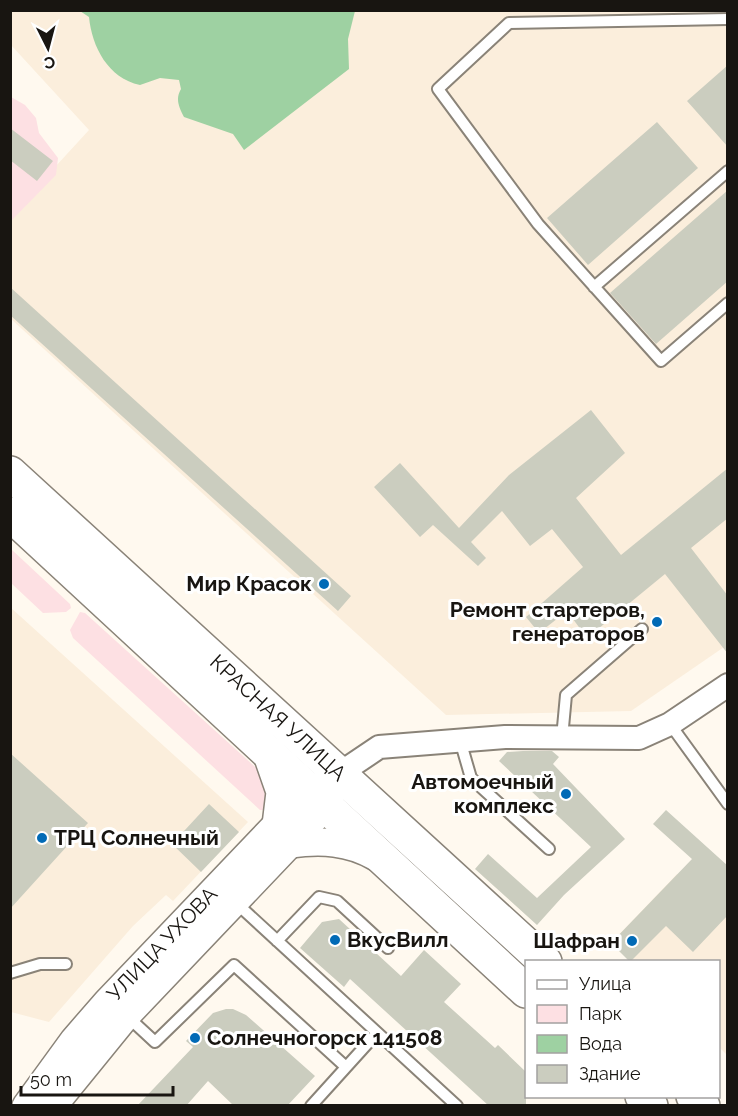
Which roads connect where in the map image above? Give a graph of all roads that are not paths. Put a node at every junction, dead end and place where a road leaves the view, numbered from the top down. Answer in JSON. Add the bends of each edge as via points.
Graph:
{"nodes":[{"id":1,"x":728,"y":19,"type":"edge"},
{"id":2,"x":728,"y":171,"type":"edge"},
{"id":3,"x":594,"y":287,"type":"junction"},
{"id":4,"x":728,"y":303,"type":"edge"},
{"id":5,"x":10,"y":473,"type":"edge"},
{"id":6,"x":10,"y":514,"type":"edge"},
{"id":7,"x":642,"y":629,"type":"dead end"},
{"id":8,"x":728,"y":685,"type":"edge"},
{"id":9,"x":670,"y":724,"type":"junction"},
{"id":10,"x":562,"y":738,"type":"junction"},
{"id":11,"x":460,"y":740,"type":"junction"},
{"id":12,"x":266,"y":752,"type":"junction"},
{"id":13,"x":339,"y":774,"type":"junction"},
{"id":14,"x":318,"y":799,"type":"junction"},
{"id":15,"x":728,"y":804,"type":"edge"},
{"id":16,"x":283,"y":834,"type":"junction"},
{"id":17,"x":549,"y":849,"type":"dead end"},
{"id":18,"x":390,"y":865,"type":"junction"},
{"id":19,"x":234,"y":901,"type":"junction"},
{"id":20,"x":277,"y":941,"type":"junction"},
{"id":21,"x":388,"y":948,"type":"dead end"},
{"id":22,"x":543,"y":960,"type":"edge"},
{"id":23,"x":66,"y":964,"type":"dead end"},
{"id":24,"x":10,"y":973,"type":"edge"},
{"id":25,"x":525,"y":990,"type":"edge"},
{"id":26,"x":126,"y":1016,"type":"junction"},
{"id":27,"x":377,"y":1033,"type":"junction"},
{"id":28,"x":346,"y":1067,"type":"junction"},
{"id":29,"x":26,"y":1106,"type":"edge"},
{"id":30,"x":53,"y":1106,"type":"edge"},
{"id":31,"x":311,"y":1106,"type":"edge"},
{"id":32,"x":457,"y":1106,"type":"edge"}],
"edges":[{"from":1,"to":3,"type":"lane","via":[[508,23],[438,89],[538,224]]},
{"from":2,"to":3,"type":"lane"},
{"from":3,"to":4,"type":"lane","via":[[661,361]]},
{"from":5,"to":13,"type":"highway","name":"КРАСНАЯ УЛИЦА"},
{"from":6,"to":12,"type":"highway","name":"КРАСНАЯ УЛИЦА"},
{"from":7,"to":10,"type":"lane","via":[[566,694]]},
{"from":8,"to":9,"type":"street"},
{"from":9,"to":10,"type":"street","via":[[639,738]]},
{"from":9,"to":15,"type":"lane"},
{"from":10,"to":11,"type":"street"},
{"from":11,"to":13,"type":"street","via":[[379,747]]},
{"from":11,"to":17,"type":"lane","via":[[471,778]]},
{"from":12,"to":14,"type":"highway","name":"КРАСНАЯ УЛИЦА"},
{"from":12,"to":16,"type":"street","via":[[280,792]]},
{"from":13,"to":14,"type":"street","name":"УЛИЦА УХОВА"},
{"from":13,"to":22,"type":"highway","name":"КРАСНАЯ УЛИЦА"},
{"from":14,"to":16,"type":"street","name":"УЛИЦА УХОВА"},
{"from":14,"to":18,"type":"highway","name":"КРАСНАЯ УЛИЦА"},
{"from":16,"to":18,"type":"street","via":[[352,845]]},
{"from":16,"to":19,"type":"street","name":"УЛИЦА УХОВА"},
{"from":16,"to":29,"type":"street","name":"УЛИЦА УХОВА","via":[[87,1025]]},
{"from":18,"to":25,"type":"highway","name":"КРАСНАЯ УЛИЦА"},
{"from":19,"to":20,"type":"lane"},
{"from":19,"to":26,"type":"street","name":"УЛИЦА УХОВА"},
{"from":20,"to":21,"type":"lane","via":[[319,897],[337,901]]},
{"from":20,"to":27,"type":"lane"},
{"from":23,"to":24,"type":"lane","via":[[40,964]]},
{"from":26,"to":28,"type":"lane","via":[[155,1042],[234,965]]},
{"from":26,"to":30,"type":"street","name":"УЛИЦА УХОВА"},
{"from":27,"to":28,"type":"lane"},
{"from":27,"to":32,"type":"lane"},
{"from":28,"to":31,"type":"lane"}]}
